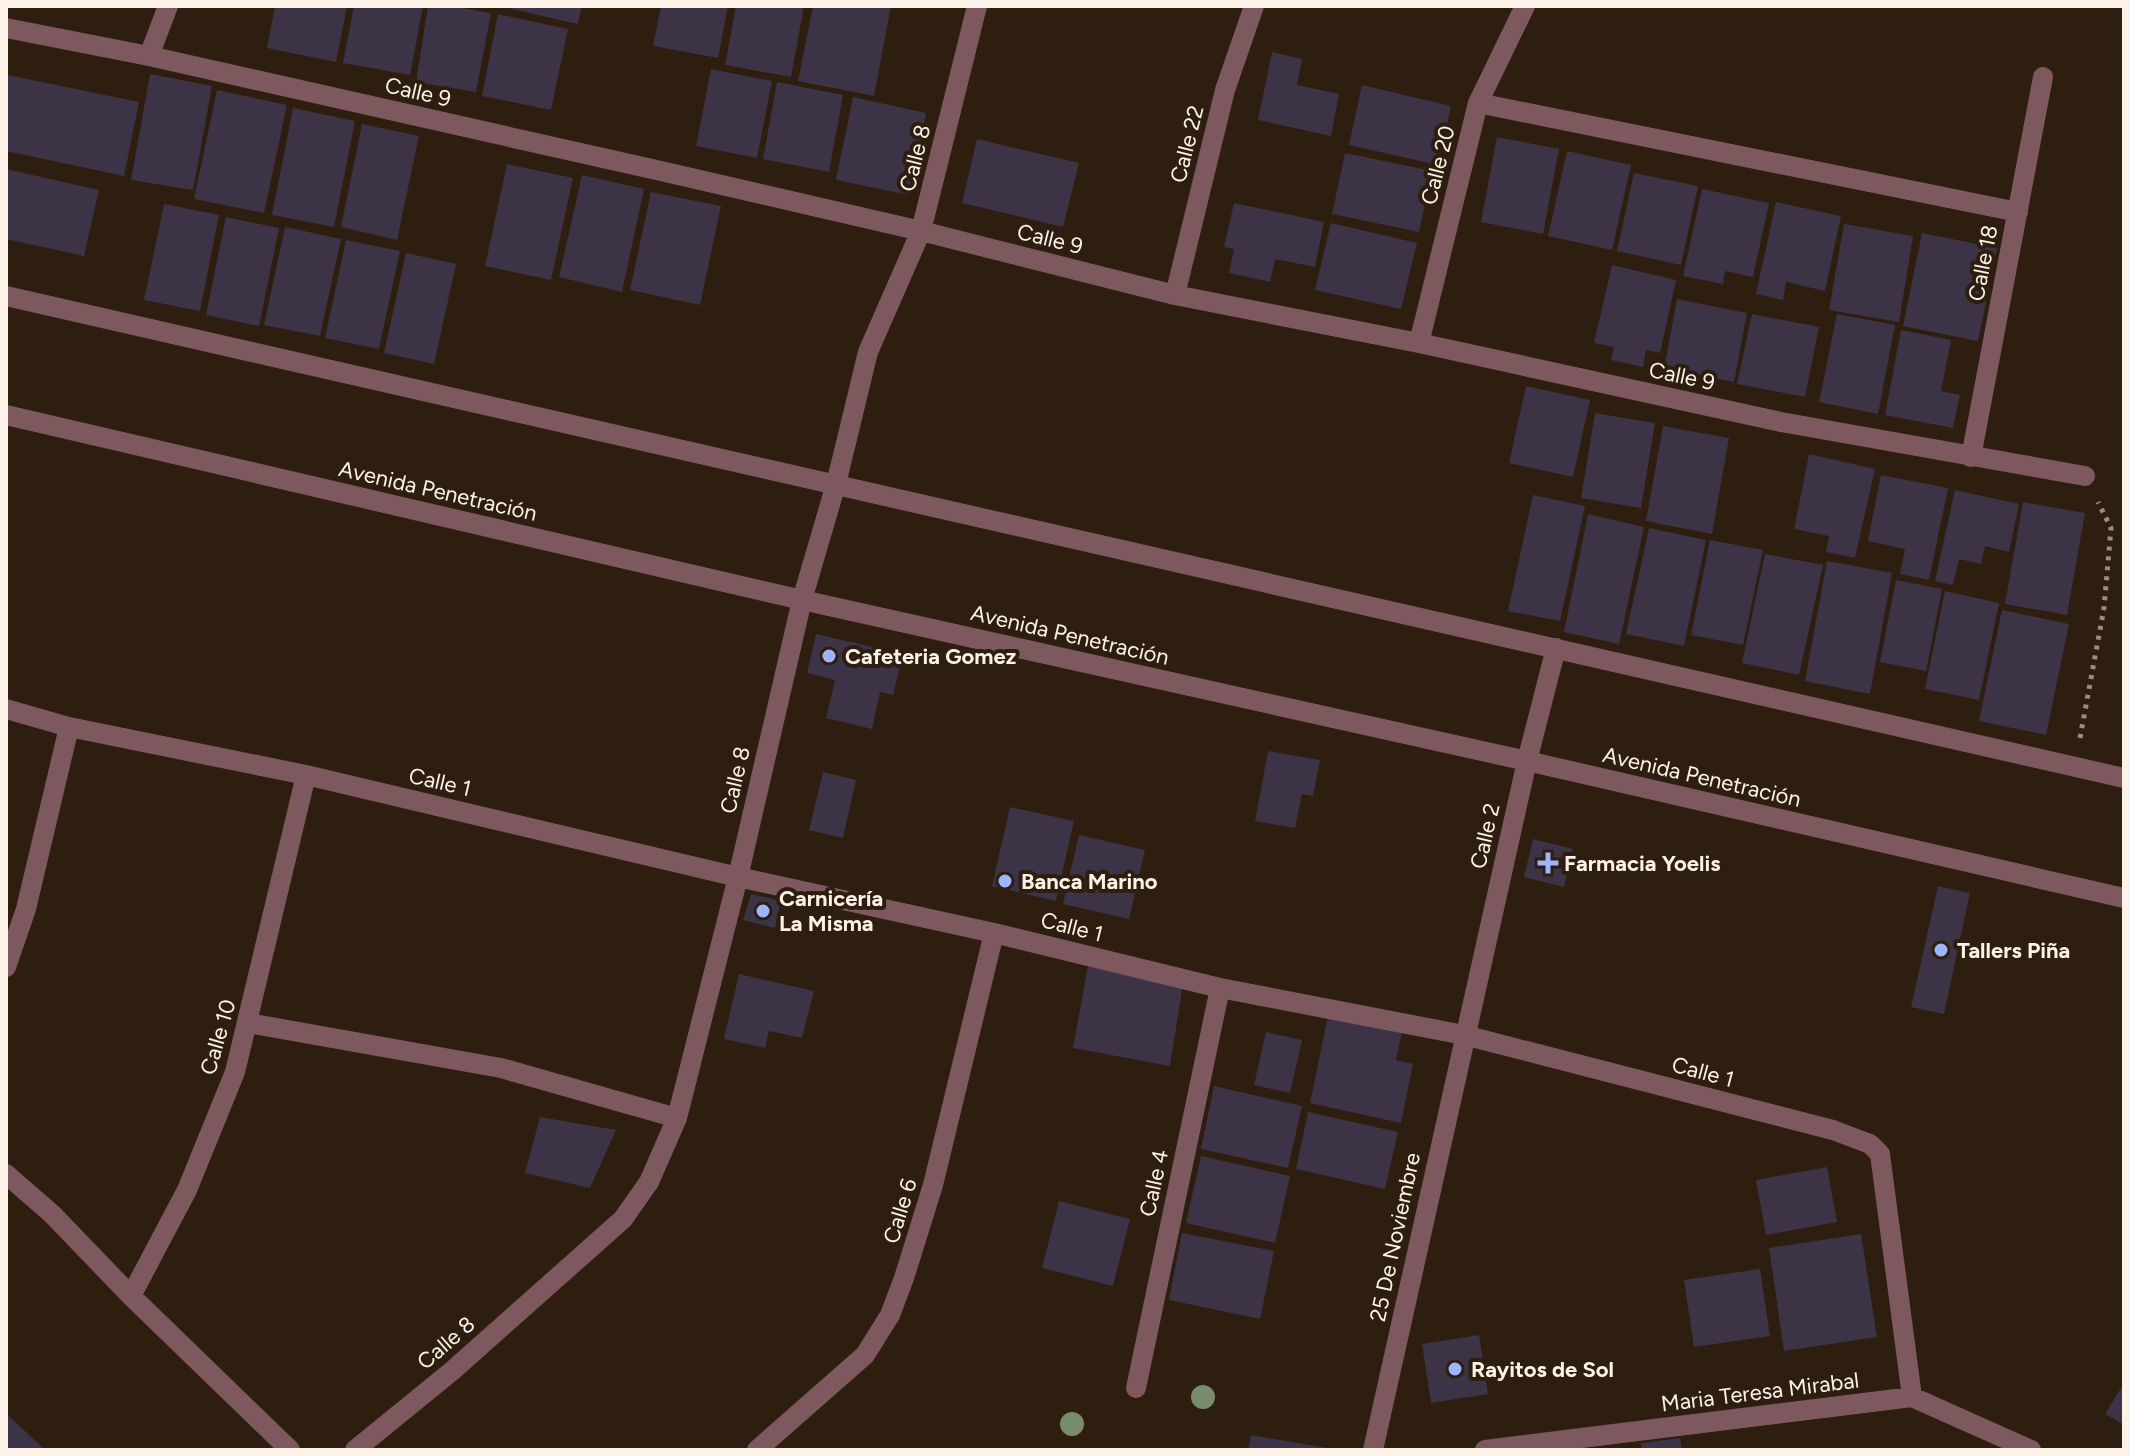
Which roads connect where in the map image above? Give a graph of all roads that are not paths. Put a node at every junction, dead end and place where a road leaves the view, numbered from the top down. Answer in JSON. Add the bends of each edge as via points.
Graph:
{"nodes":[{"id":1,"x":168,"y":6,"type":"edge"},
{"id":2,"x":977,"y":6,"type":"edge"},
{"id":3,"x":1254,"y":6,"type":"edge"},
{"id":4,"x":1525,"y":6,"type":"edge"},
{"id":5,"x":6,"y":28,"type":"edge"},
{"id":6,"x":149,"y":56,"type":"junction"},
{"id":7,"x":2043,"y":77,"type":"dead end"},
{"id":8,"x":1478,"y":103,"type":"junction"},
{"id":9,"x":2018,"y":212,"type":"junction"},
{"id":10,"x":921,"y":231,"type":"junction"},
{"id":11,"x":1175,"y":295,"type":"junction"},
{"id":12,"x":6,"y":296,"type":"edge"},
{"id":13,"x":1419,"y":343,"type":"junction"},
{"id":14,"x":6,"y":415,"type":"edge"},
{"id":15,"x":1971,"y":457,"type":"junction"},
{"id":16,"x":2085,"y":476,"type":"road end"},
{"id":17,"x":836,"y":484,"type":"junction"},
{"id":18,"x":802,"y":600,"type":"junction"},
{"id":19,"x":1556,"y":648,"type":"junction"},
{"id":20,"x":6,"y":709,"type":"edge"},
{"id":21,"x":69,"y":727,"type":"junction"},
{"id":22,"x":1527,"y":761,"type":"junction"},
{"id":23,"x":306,"y":775,"type":"junction"},
{"id":24,"x":2124,"y":778,"type":"edge"},
{"id":25,"x":738,"y":877,"type":"junction"},
{"id":26,"x":2124,"y":898,"type":"edge"},
{"id":27,"x":994,"y":933,"type":"junction"},
{"id":28,"x":6,"y":967,"type":"edge"},
{"id":29,"x":1220,"y":988,"type":"junction"},
{"id":30,"x":248,"y":1023,"type":"junction"},
{"id":31,"x":1464,"y":1035,"type":"junction"},
{"id":32,"x":677,"y":1118,"type":"junction"},
{"id":33,"x":6,"y":1174,"type":"edge"},
{"id":34,"x":131,"y":1296,"type":"junction"},
{"id":35,"x":1136,"y":1388,"type":"dead end"},
{"id":36,"x":1912,"y":1397,"type":"junction"},
{"id":37,"x":290,"y":1450,"type":"edge"},
{"id":38,"x":355,"y":1450,"type":"edge"},
{"id":39,"x":757,"y":1450,"type":"edge"},
{"id":40,"x":1373,"y":1450,"type":"edge"},
{"id":41,"x":1485,"y":1450,"type":"edge"},
{"id":42,"x":2031,"y":1450,"type":"edge"}],
"edges":[{"from":1,"to":6,"type":"street"},
{"from":2,"to":10,"type":"street","name":"Calle 8"},
{"from":3,"to":11,"type":"street","name":"Calle 22","via":[[1225,90]]},
{"from":4,"to":8,"type":"street","name":"Calle 20"},
{"from":5,"to":6,"type":"street","name":"Calle 9"},
{"from":6,"to":10,"type":"street","name":"Calle 9"},
{"from":7,"to":9,"type":"street","name":"Calle 18"},
{"from":8,"to":9,"type":"street"},
{"from":8,"to":13,"type":"street","name":"Calle 20"},
{"from":9,"to":15,"type":"street","name":"Calle 18"},
{"from":10,"to":11,"type":"street","name":"Calle 9"},
{"from":10,"to":17,"type":"street","name":"Calle 8","via":[[868,352]]},
{"from":11,"to":13,"type":"street","name":"Calle 9"},
{"from":12,"to":17,"type":"street"},
{"from":13,"to":15,"type":"street","name":"Calle 9","via":[[1781,422]]},
{"from":14,"to":18,"type":"street","name":"Avenida Penetración"},
{"from":15,"to":16,"type":"street","name":"Calle 9"},
{"from":17,"to":18,"type":"street","name":"Calle 8"},
{"from":17,"to":19,"type":"street"},
{"from":18,"to":22,"type":"street","name":"Avenida Penetración"},
{"from":18,"to":25,"type":"street","name":"Calle 8"},
{"from":19,"to":22,"type":"street","name":"Calle 2"},
{"from":19,"to":24,"type":"street"},
{"from":20,"to":21,"type":"street","name":"Calle 1"},
{"from":21,"to":23,"type":"street","name":"Calle 1"},
{"from":21,"to":28,"type":"street","via":[[26,909]]},
{"from":22,"to":26,"type":"street","name":"Avenida Penetración"},
{"from":22,"to":31,"type":"street","name":"Calle 2"},
{"from":23,"to":25,"type":"street","name":"Calle 1"},
{"from":23,"to":30,"type":"street","name":"Calle 10"},
{"from":25,"to":27,"type":"street","name":"Calle 1"},
{"from":25,"to":32,"type":"street","name":"Calle 8"},
{"from":27,"to":29,"type":"street","name":"Calle 1"},
{"from":27,"to":39,"type":"street","name":"Calle 6","via":[[933,1185],[890,1315],[865,1355]]},
{"from":29,"to":31,"type":"street","name":"Calle 1"},
{"from":29,"to":35,"type":"street","name":"Calle 4"},
{"from":30,"to":32,"type":"street","via":[[501,1068]]},
{"from":30,"to":34,"type":"street","name":"Calle 10","via":[[235,1072],[187,1190]]},
{"from":31,"to":36,"type":"street","name":"Calle 1","via":[[1833,1130],[1876,1148]]},
{"from":31,"to":40,"type":"street","name":"25 De Noviembre"},
{"from":32,"to":38,"type":"street","name":"Calle 8","via":[[649,1182],[623,1219]]},
{"from":33,"to":34,"type":"street"},
{"from":34,"to":37,"type":"street"},
{"from":36,"to":41,"type":"street","name":"Maria Teresa Mirabal"},
{"from":36,"to":42,"type":"street"}]}
